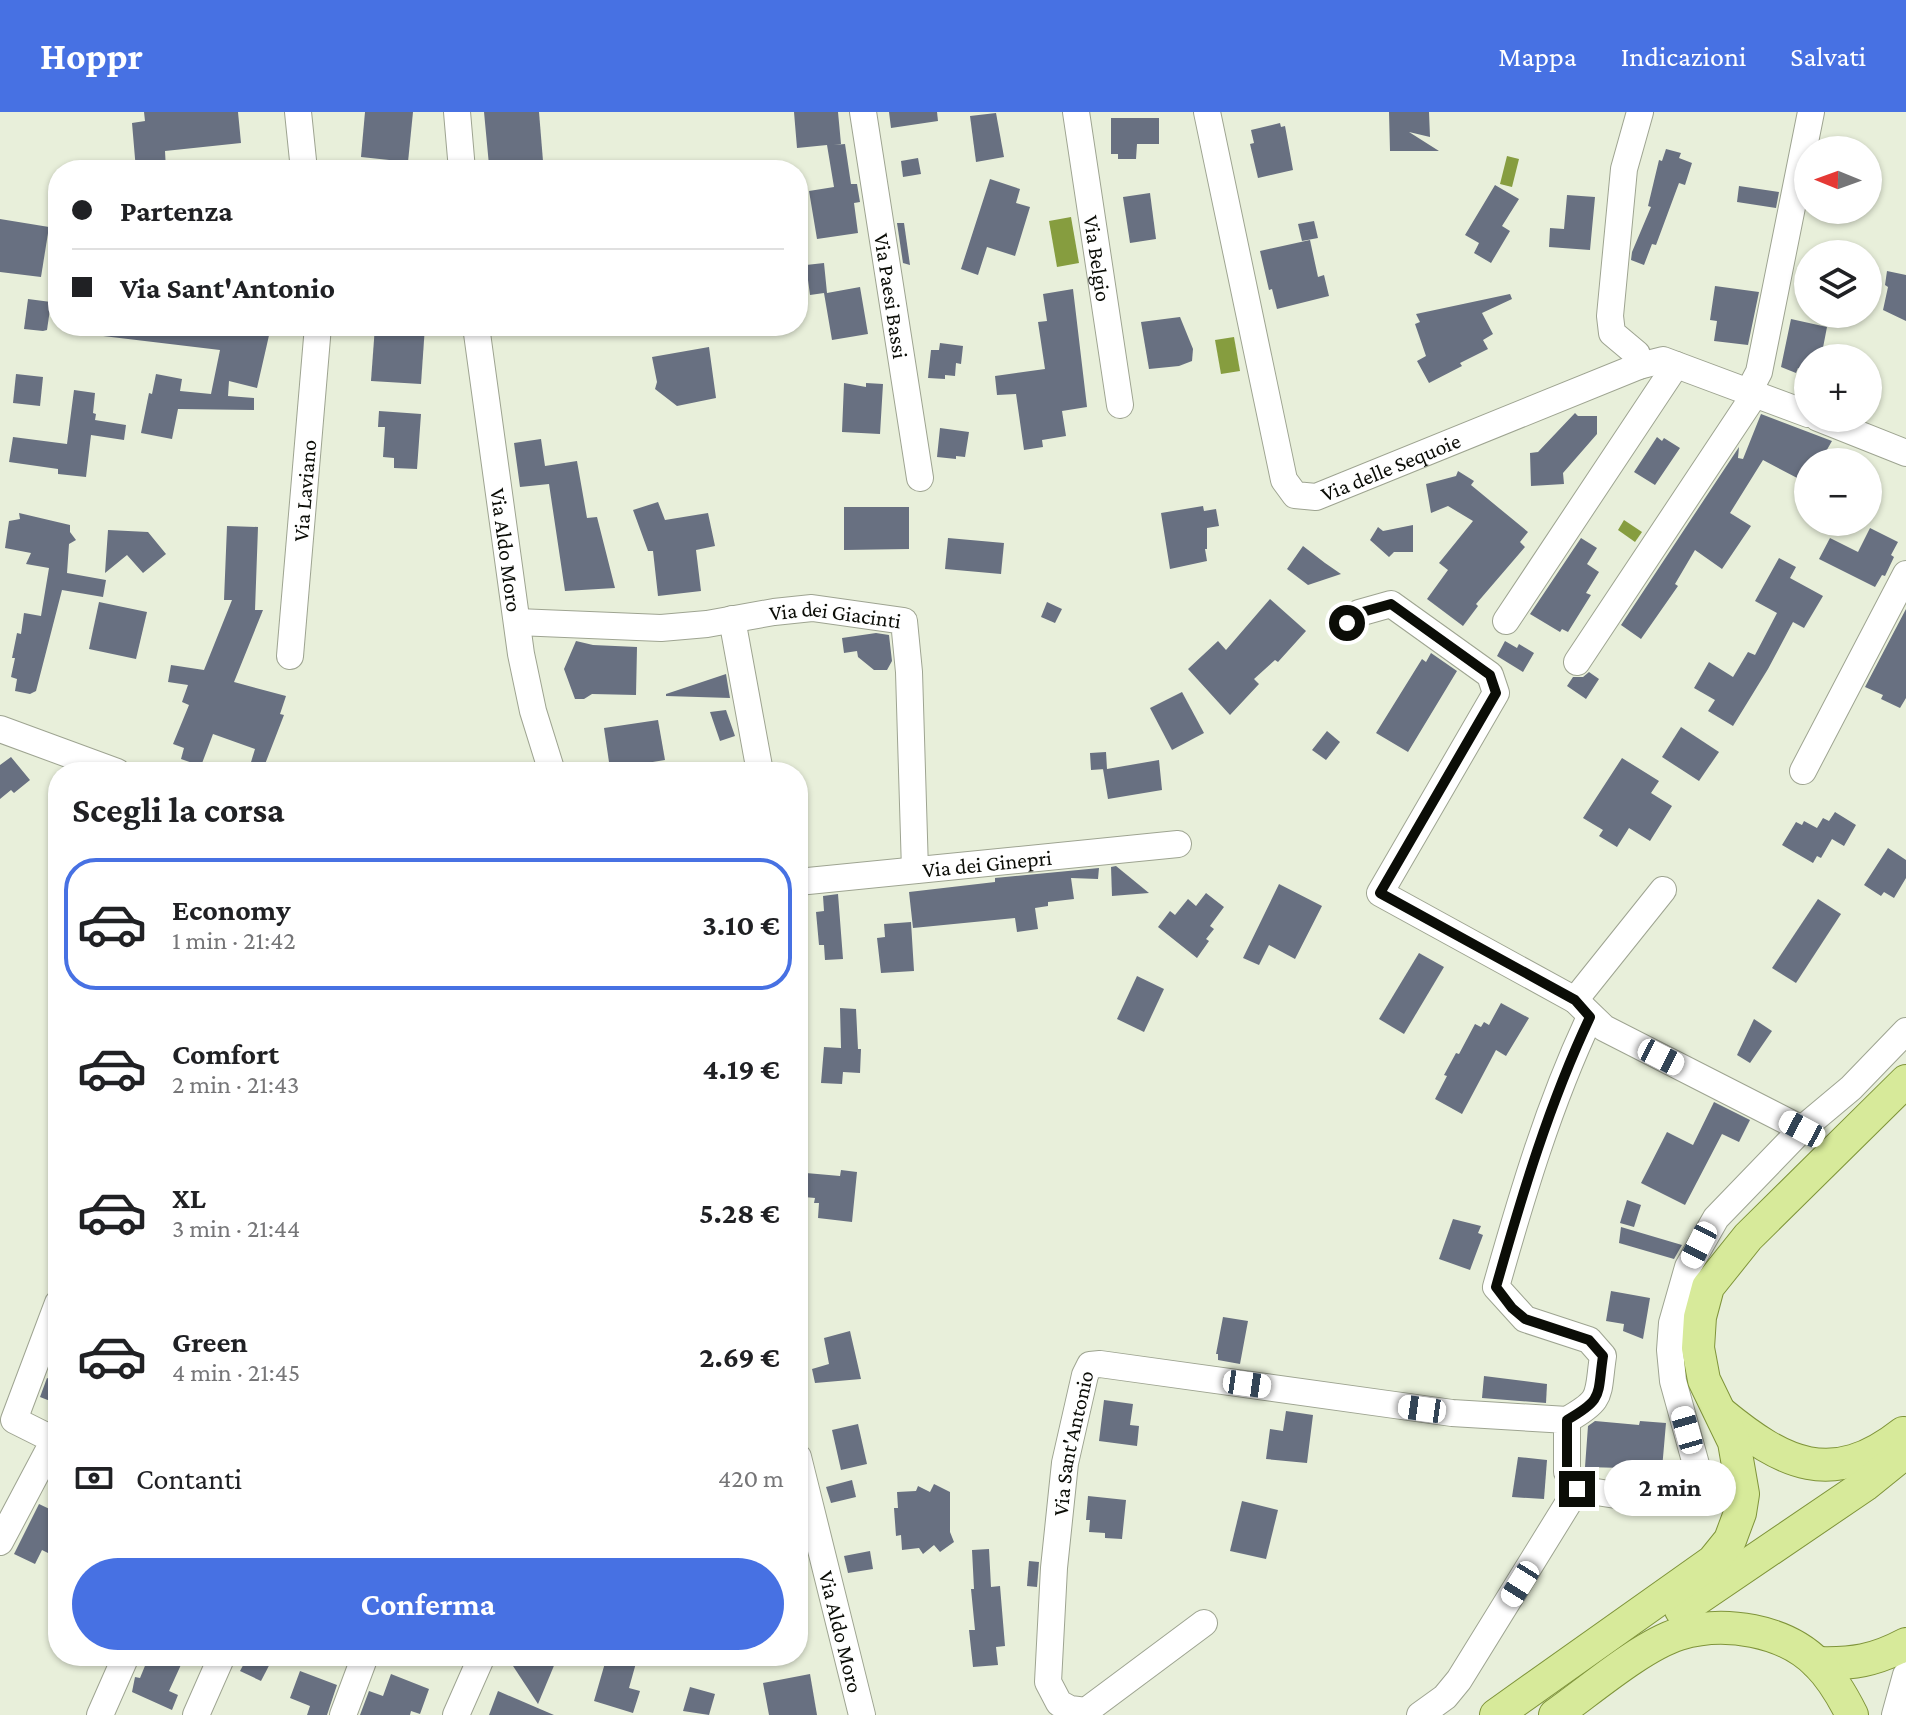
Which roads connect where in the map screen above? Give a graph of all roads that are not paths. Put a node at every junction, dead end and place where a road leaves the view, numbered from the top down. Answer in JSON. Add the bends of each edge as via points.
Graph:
{"nodes":[{"id":1,"x":298,"y":112,"type":"edge"},
{"id":2,"x":457,"y":112,"type":"edge"},
{"id":3,"x":863,"y":112,"type":"edge"},
{"id":4,"x":1076,"y":112,"type":"edge"},
{"id":5,"x":1207,"y":112,"type":"edge"},
{"id":6,"x":1640,"y":112,"type":"edge"},
{"id":7,"x":1811,"y":112,"type":"edge"},
{"id":8,"x":303,"y":160,"type":"edge"},
{"id":9,"x":461,"y":160,"type":"edge"},
{"id":10,"x":317,"y":336,"type":"edge"},
{"id":11,"x":477,"y":336,"type":"edge"},
{"id":12,"x":1676,"y":365,"type":"junction"},
{"id":13,"x":1639,"y":366,"type":"junction"},
{"id":14,"x":1752,"y":392,"type":"junction"},
{"id":15,"x":1120,"y":405,"type":"dead end"},
{"id":16,"x":1794,"y":408,"type":"edge"},
{"id":17,"x":1853,"y":432,"type":"edge"},
{"id":18,"x":1906,"y":453,"type":"edge"},
{"id":19,"x":920,"y":478,"type":"dead end"},
{"id":20,"x":1906,"y":574,"type":"edge"},
{"id":21,"x":732,"y":619,"type":"junction"},
{"id":22,"x":1506,"y":621,"type":"dead end"},
{"id":23,"x":517,"y":622,"type":"junction"},
{"id":24,"x":1347,"y":623,"type":"dead end"},
{"id":25,"x":290,"y":656,"type":"dead end"},
{"id":26,"x":1577,"y":662,"type":"dead end"},
{"id":27,"x":0,"y":729,"type":"edge"},
{"id":28,"x":90,"y":762,"type":"edge"},
{"id":29,"x":549,"y":762,"type":"edge"},
{"id":30,"x":758,"y":762,"type":"edge"},
{"id":31,"x":1803,"y":771,"type":"dead end"},
{"id":32,"x":1178,"y":844,"type":"dead end"},
{"id":33,"x":915,"y":870,"type":"junction"},
{"id":34,"x":808,"y":881,"type":"edge"},
{"id":35,"x":1663,"y":890,"type":"dead end"},
{"id":36,"x":1582,"y":1008,"type":"junction"},
{"id":37,"x":1906,"y":1031,"type":"edge"},
{"id":38,"x":1903,"y":1086,"type":"edge"},
{"id":39,"x":1802,"y":1129,"type":"junction"},
{"id":40,"x":48,"y":1330,"type":"edge"},
{"id":41,"x":1721,"y":1413,"type":"junction"},
{"id":42,"x":1567,"y":1420,"type":"junction"},
{"id":43,"x":1906,"y":1431,"type":"edge"},
{"id":44,"x":48,"y":1437,"type":"edge"},
{"id":45,"x":48,"y":1451,"type":"edge"},
{"id":46,"x":1906,"y":1452,"type":"edge"},
{"id":47,"x":1577,"y":1489,"type":"junction"},
{"id":48,"x":808,"y":1497,"type":"edge"},
{"id":49,"x":0,"y":1542,"type":"edge"},
{"id":50,"x":1204,"y":1623,"type":"dead end"},
{"id":51,"x":1906,"y":1644,"type":"edge"},
{"id":52,"x":1817,"y":1663,"type":"junction"},
{"id":53,"x":122,"y":1666,"type":"edge"},
{"id":54,"x":218,"y":1666,"type":"edge"},
{"id":55,"x":361,"y":1666,"type":"edge"},
{"id":56,"x":478,"y":1666,"type":"edge"},
{"id":57,"x":1906,"y":1675,"type":"edge"},
{"id":58,"x":100,"y":1715,"type":"edge"},
{"id":59,"x":196,"y":1715,"type":"edge"},
{"id":60,"x":343,"y":1715,"type":"edge"},
{"id":61,"x":456,"y":1715,"type":"edge"},
{"id":62,"x":862,"y":1715,"type":"edge"},
{"id":63,"x":1420,"y":1715,"type":"edge"},
{"id":64,"x":1496,"y":1715,"type":"edge"},
{"id":65,"x":1526,"y":1715,"type":"edge"},
{"id":66,"x":1555,"y":1715,"type":"edge"},
{"id":67,"x":1852,"y":1715,"type":"edge"},
{"id":68,"x":1895,"y":1715,"type":"edge"}],
"edges":[{"from":1,"to":8,"type":"street"},
{"from":2,"to":9,"type":"street"},
{"from":3,"to":19,"type":"street","name":"Via Paesi Bassi"},
{"from":4,"to":15,"type":"street","name":"Via Belgio"},
{"from":5,"to":13,"type":"street","name":"Via delle Sequoie","via":[[1284,480],[1295,495],[1316,497]]},
{"from":6,"to":13,"type":"street","via":[[1624,169],[1610,316],[1612,333],[1637,354]]},
{"from":7,"to":14,"type":"street"},
{"from":10,"to":25,"type":"street","name":"Via Laviano"},
{"from":11,"to":23,"type":"street","name":"Via Aldo Moro"},
{"from":12,"to":13,"type":"street","name":"Via delle Sequoie","via":[[1663,360]]},
{"from":12,"to":14,"type":"street","name":"Via delle Sequoie"},
{"from":12,"to":22,"type":"street"},
{"from":14,"to":16,"type":"street","name":"Via delle Sequoie"},
{"from":14,"to":26,"type":"street"},
{"from":17,"to":18,"type":"street"},
{"from":20,"to":31,"type":"street"},
{"from":21,"to":23,"type":"street","name":"Via dei Giacinti","via":[[661,628]]},
{"from":21,"to":30,"type":"street"},
{"from":21,"to":33,"type":"street","name":"Via dei Giacinti","via":[[812,608],[904,621]]},
{"from":23,"to":29,"type":"street","name":"Via Aldo Moro","via":[[533,711]]},
{"from":24,"to":36,"type":"street","via":[[1359,613],[1391,604],[1490,675],[1496,693],[1380,893]]},
{"from":27,"to":28,"type":"street"},
{"from":32,"to":33,"type":"street","name":"Via dei Ginepri"},
{"from":33,"to":34,"type":"street","name":"Via dei Ginepri"},
{"from":35,"to":36,"type":"street"},
{"from":36,"to":39,"type":"street","via":[[1604,1028]]},
{"from":36,"to":42,"type":"street","via":[[1496,1287],[1525,1319],[1589,1340],[1603,1356],[1592,1406]]},
{"from":37,"to":39,"type":"street"},
{"from":38,"to":41,"type":"main road","via":[[1748,1237],[1708,1287],[1698,1348],[1704,1380]]},
{"from":39,"to":47,"type":"street","via":[[1716,1218],[1683,1282],[1670,1350],[1697,1468],[1694,1483],[1677,1498],[1661,1502]]},
{"from":40,"to":44,"type":"street","via":[[14,1420]]},
{"from":41,"to":43,"type":"main road","via":[[1766,1447],[1814,1464],[1839,1465],[1867,1456]]},
{"from":41,"to":64,"type":"main road","via":[[1734,1442],[1743,1494],[1730,1540],[1713,1561]]},
{"from":42,"to":47,"type":"street","via":[[1567,1472]]},
{"from":42,"to":50,"type":"street","name":"Via Sant'Antonio","via":[[1452,1413],[1090,1365],[1065,1463],[1048,1682],[1059,1703],[1086,1711]]},
{"from":45,"to":49,"type":"street"},
{"from":46,"to":65,"type":"main road"},
{"from":47,"to":63,"type":"street","via":[[1459,1680]]},
{"from":48,"to":62,"type":"street","name":"Via Aldo Moro"},
{"from":51,"to":52,"type":"main road","via":[[1880,1658]]},
{"from":52,"to":66,"type":"main road","via":[[1794,1645],[1755,1631],[1714,1628],[1678,1635]]},
{"from":52,"to":67,"type":"main road"},
{"from":53,"to":58,"type":"street"},
{"from":54,"to":59,"type":"street"},
{"from":55,"to":60,"type":"street"},
{"from":56,"to":61,"type":"street"},
{"from":57,"to":68,"type":"street"}]}
